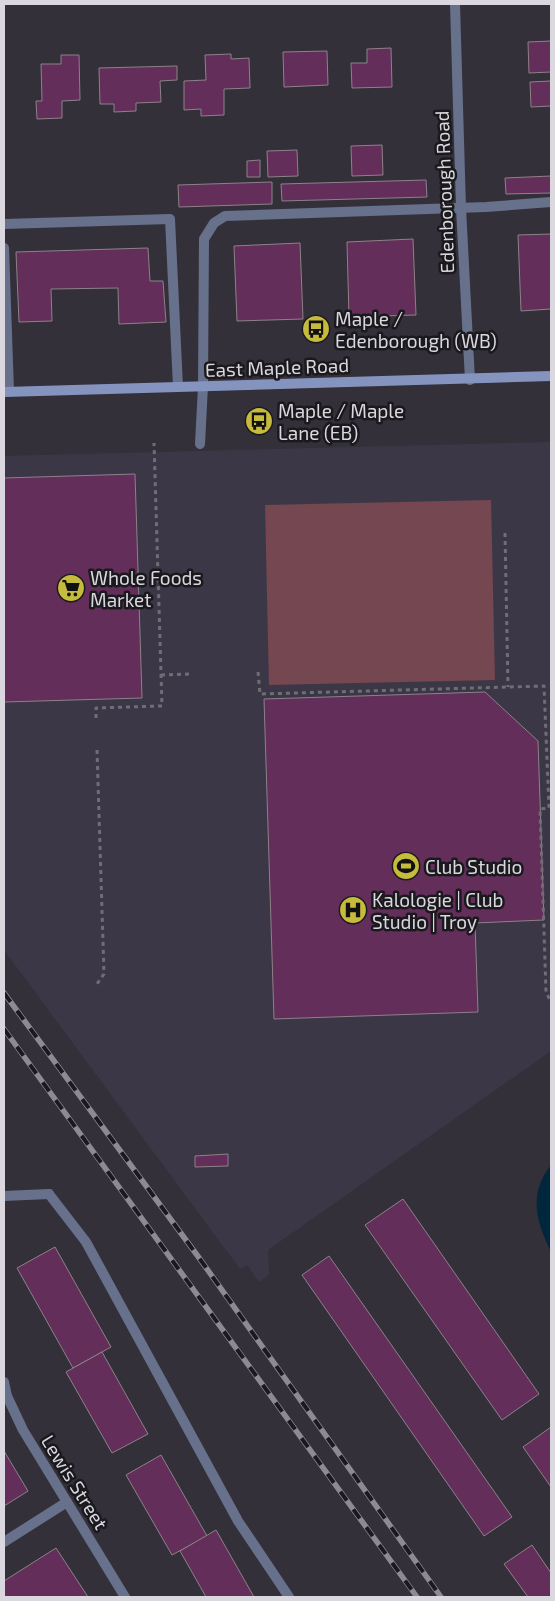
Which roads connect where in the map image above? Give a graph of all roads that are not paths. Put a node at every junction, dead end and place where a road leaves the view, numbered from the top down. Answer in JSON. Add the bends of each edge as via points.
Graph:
{"nodes":[{"id":1,"x":455,"y":4,"type":"edge"},
{"id":2,"x":551,"y":202,"type":"edge"},
{"id":3,"x":461,"y":208,"type":"junction"},
{"id":4,"x":4,"y":224,"type":"edge"},
{"id":5,"x":4,"y":248,"type":"edge"},
{"id":6,"x":551,"y":376,"type":"edge"},
{"id":7,"x":470,"y":380,"type":"junction"},
{"id":8,"x":203,"y":386,"type":"junction"},
{"id":9,"x":178,"y":387,"type":"junction"},
{"id":10,"x":7,"y":391,"type":"edge"},
{"id":11,"x":200,"y":444,"type":"dead end"},
{"id":12,"x":4,"y":1196,"type":"edge"},
{"id":13,"x":4,"y":1382,"type":"edge"},
{"id":14,"x":5,"y":1397,"type":"edge"},
{"id":15,"x":67,"y":1502,"type":"junction"},
{"id":16,"x":4,"y":1542,"type":"edge"},
{"id":17,"x":125,"y":1597,"type":"edge"},
{"id":18,"x":289,"y":1597,"type":"edge"}],
"edges":[{"from":1,"to":3,"type":"street","name":"Edenborough Road"},
{"from":2,"to":3,"type":"street"},
{"from":3,"to":7,"type":"street","name":"Edenborough Road"},
{"from":3,"to":8,"type":"street","via":[[225,216],[214,223],[204,239]]},
{"from":4,"to":9,"type":"street","via":[[170,219]]},
{"from":5,"to":10,"type":"street"},
{"from":6,"to":7,"type":"main road","name":"East Maple Road"},
{"from":7,"to":8,"type":"main road","name":"East Maple Road"},
{"from":8,"to":9,"type":"main road","name":"East Maple Road"},
{"from":8,"to":11,"type":"street"},
{"from":9,"to":10,"type":"main road","name":"East Maple Road"},
{"from":12,"to":18,"type":"street","via":[[49,1194],[86,1242],[238,1522]]},
{"from":13,"to":14,"type":"street","name":"Lewis Street"},
{"from":14,"to":15,"type":"street","name":"Lewis Street"},
{"from":15,"to":16,"type":"street"},
{"from":15,"to":17,"type":"street","name":"Lewis Street"}]}
